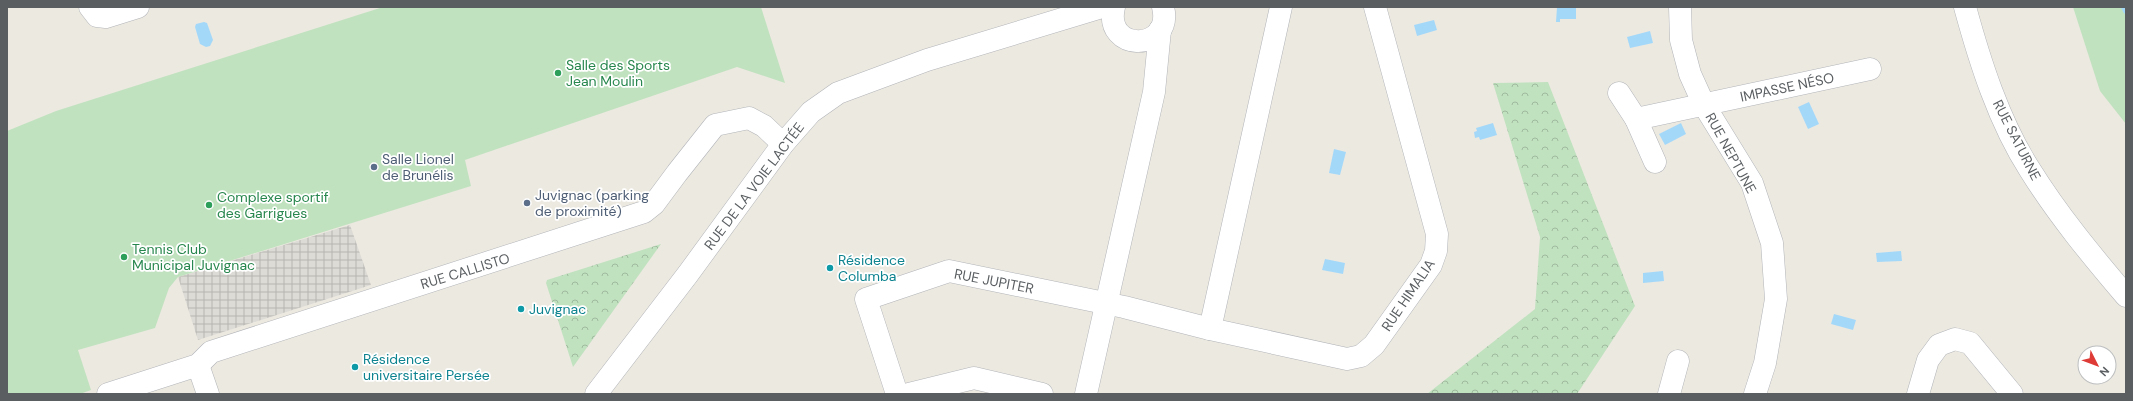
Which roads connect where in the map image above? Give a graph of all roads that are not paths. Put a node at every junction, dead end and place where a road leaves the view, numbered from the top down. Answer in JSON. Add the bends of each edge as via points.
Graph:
{"nodes":[{"id":1,"x":90,"y":7,"type":"edge"},
{"id":2,"x":138,"y":7,"type":"edge"},
{"id":3,"x":1102,"y":7,"type":"edge"},
{"id":4,"x":1163,"y":7,"type":"edge"},
{"id":5,"x":1281,"y":7,"type":"edge"},
{"id":6,"x":1375,"y":7,"type":"edge"},
{"id":7,"x":1680,"y":7,"type":"edge"},
{"id":8,"x":1965,"y":7,"type":"edge"},
{"id":9,"x":1080,"y":15,"type":"junction"},
{"id":10,"x":1119,"y":25,"type":"edge"},
{"id":11,"x":1160,"y":30,"type":"junction"},
{"id":12,"x":1870,"y":69,"type":"dead end"},
{"id":13,"x":1155,"y":70,"type":"junction"},
{"id":14,"x":1619,"y":93,"type":"dead end"},
{"id":15,"x":1704,"y":105,"type":"junction"},
{"id":16,"x":1636,"y":119,"type":"junction"},
{"id":17,"x":783,"y":144,"type":"junction"},
{"id":18,"x":1655,"y":162,"type":"dead end"},
{"id":19,"x":2126,"y":296,"type":"edge"},
{"id":20,"x":1106,"y":303,"type":"junction"},
{"id":21,"x":1210,"y":328,"type":"junction"},
{"id":22,"x":1678,"y":361,"type":"dead end"},
{"id":23,"x":198,"y":365,"type":"junction"},
{"id":24,"x":108,"y":394,"type":"edge"},
{"id":25,"x":208,"y":394,"type":"edge"},
{"id":26,"x":596,"y":394,"type":"edge"},
{"id":27,"x":897,"y":394,"type":"edge"},
{"id":28,"x":909,"y":394,"type":"edge"},
{"id":29,"x":1042,"y":394,"type":"edge"},
{"id":30,"x":1086,"y":394,"type":"edge"},
{"id":31,"x":1670,"y":394,"type":"edge"},
{"id":32,"x":1755,"y":394,"type":"edge"},
{"id":33,"x":1918,"y":394,"type":"edge"},
{"id":34,"x":2012,"y":394,"type":"edge"}],
"edges":[{"from":1,"to":2,"type":"street","via":[[97,16],[106,17]]},
{"from":3,"to":9,"type":"street","name":"RUE DE LA VOIE LACTÉE"},
{"from":4,"to":11,"type":"street","via":[[1164,22]]},
{"from":5,"to":21,"type":"street"},
{"from":6,"to":21,"type":"street","name":"RUE HIMALIA","via":[[1437,234],[1436,251],[1431,265],[1374,345],[1361,356],[1347,358]]},
{"from":7,"to":15,"type":"street","name":"RUE NEPTUNE","via":[[1681,40],[1690,74]]},
{"from":8,"to":19,"type":"street","name":"RUE SATURNE","via":[[1976,47],[2003,118],[2029,170],[2067,224]]},
{"from":9,"to":10,"type":"street","name":"RUE DE LA VOIE LACTÉE"},
{"from":9,"to":17,"type":"street","name":"RUE DE LA VOIE LACTÉE","via":[[1060,18],[974,44],[838,93],[811,112]]},
{"from":10,"to":11,"type":"street","via":[[1137,42],[1154,37]]},
{"from":10,"to":13,"type":"street"},
{"from":11,"to":13,"type":"street"},
{"from":12,"to":15,"type":"street","name":"IMPASSE NÉSO"},
{"from":13,"to":20,"type":"street","via":[[1154,92]]},
{"from":14,"to":16,"type":"street"},
{"from":15,"to":16,"type":"street","name":"IMPASSE NÉSO"},
{"from":15,"to":32,"type":"street","name":"RUE NEPTUNE","via":[[1752,183],[1772,243],[1776,299],[1765,363]]},
{"from":16,"to":18,"type":"street"},
{"from":17,"to":23,"type":"street","name":"RUE CALLISTO","via":[[764,126],[749,118],[716,125],[654,204],[644,212],[211,352]]},
{"from":17,"to":26,"type":"street","name":"RUE DE LA VOIE LACTÉE"},
{"from":20,"to":21,"type":"street","name":"RUE HIMALIA"},
{"from":20,"to":27,"type":"street","name":"RUE JUPITER","via":[[949,271],[866,299]]},
{"from":20,"to":30,"type":"street"},
{"from":22,"to":31,"type":"street"},
{"from":23,"to":24,"type":"street","name":"RUE CALLISTO"},
{"from":23,"to":25,"type":"street"},
{"from":28,"to":29,"type":"street","via":[[974,378]]},
{"from":33,"to":34,"type":"street","via":[[1928,360],[1939,345],[1955,339],[1970,343]]}]}
